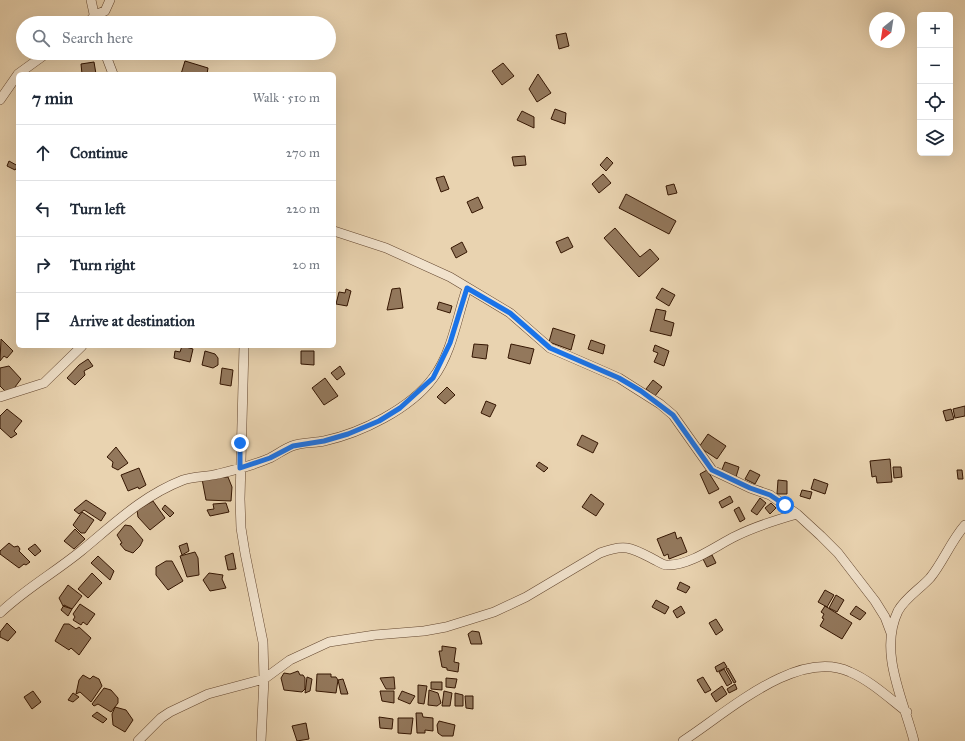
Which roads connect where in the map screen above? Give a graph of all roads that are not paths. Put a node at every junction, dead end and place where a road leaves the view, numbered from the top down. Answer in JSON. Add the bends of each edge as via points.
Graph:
{"nodes":[{"id":1,"x":91,"y":0,"type":"edge"},
{"id":2,"x":110,"y":0,"type":"edge"},
{"id":3,"x":95,"y":16,"type":"edge"},
{"id":4,"x":99,"y":16,"type":"edge"},
{"id":5,"x":37,"y":60,"type":"edge"},
{"id":6,"x":108,"y":60,"type":"edge"},
{"id":7,"x":21,"y":72,"type":"edge"},
{"id":8,"x":112,"y":72,"type":"edge"},
{"id":9,"x":16,"y":77,"type":"edge"},
{"id":10,"x":0,"y":100,"type":"edge"},
{"id":11,"x":336,"y":232,"type":"edge"},
{"id":12,"x":467,"y":288,"type":"junction"},
{"id":13,"x":80,"y":348,"type":"edge"},
{"id":14,"x":244,"y":348,"type":"edge"},
{"id":15,"x":0,"y":397,"type":"edge"},
{"id":16,"x":240,"y":468,"type":"junction"},
{"id":17,"x":797,"y":514,"type":"junction"},
{"id":18,"x":965,"y":525,"type":"edge"},
{"id":19,"x":0,"y":614,"type":"edge"},
{"id":20,"x":891,"y":633,"type":"junction"},
{"id":21,"x":264,"y":679,"type":"junction"},
{"id":22,"x":907,"y":712,"type":"junction"},
{"id":23,"x":138,"y":741,"type":"edge"},
{"id":24,"x":261,"y":741,"type":"edge"},
{"id":25,"x":683,"y":741,"type":"edge"},
{"id":26,"x":914,"y":741,"type":"edge"}],
"edges":[{"from":1,"to":3,"type":"street"},
{"from":2,"to":4,"type":"street"},
{"from":5,"to":7,"type":"street"},
{"from":6,"to":8,"type":"street"},
{"from":9,"to":10,"type":"street"},
{"from":11,"to":12,"type":"street","via":[[409,258]]},
{"from":12,"to":16,"type":"street","via":[[450,343],[433,378],[400,408],[379,421],[348,434],[293,446],[270,458]]},
{"from":12,"to":17,"type":"street","via":[[510,313],[550,348],[619,378],[641,391],[673,415],[712,470],[770,495]]},
{"from":13,"to":15,"type":"street","via":[[44,383]]},
{"from":14,"to":16,"type":"street"},
{"from":16,"to":19,"type":"street","via":[[183,480],[146,499],[19,595]]},
{"from":16,"to":21,"type":"street","via":[[241,528],[263,642]]},
{"from":17,"to":20,"type":"street","via":[[838,553],[862,583],[885,617]]},
{"from":17,"to":21,"type":"street","via":[[768,522],[735,536],[698,557],[669,566],[631,548],[614,548],[494,612],[424,632],[329,642],[290,660]]},
{"from":18,"to":20,"type":"street","via":[[930,578],[901,608]]},
{"from":20,"to":22,"type":"street","via":[[894,671]]},
{"from":21,"to":23,"type":"street","via":[[208,694],[190,702],[161,718]]},
{"from":21,"to":24,"type":"street"},
{"from":22,"to":25,"type":"street","via":[[850,672],[839,668],[813,668],[794,672],[771,682],[748,695]]},
{"from":22,"to":26,"type":"street"}]}
